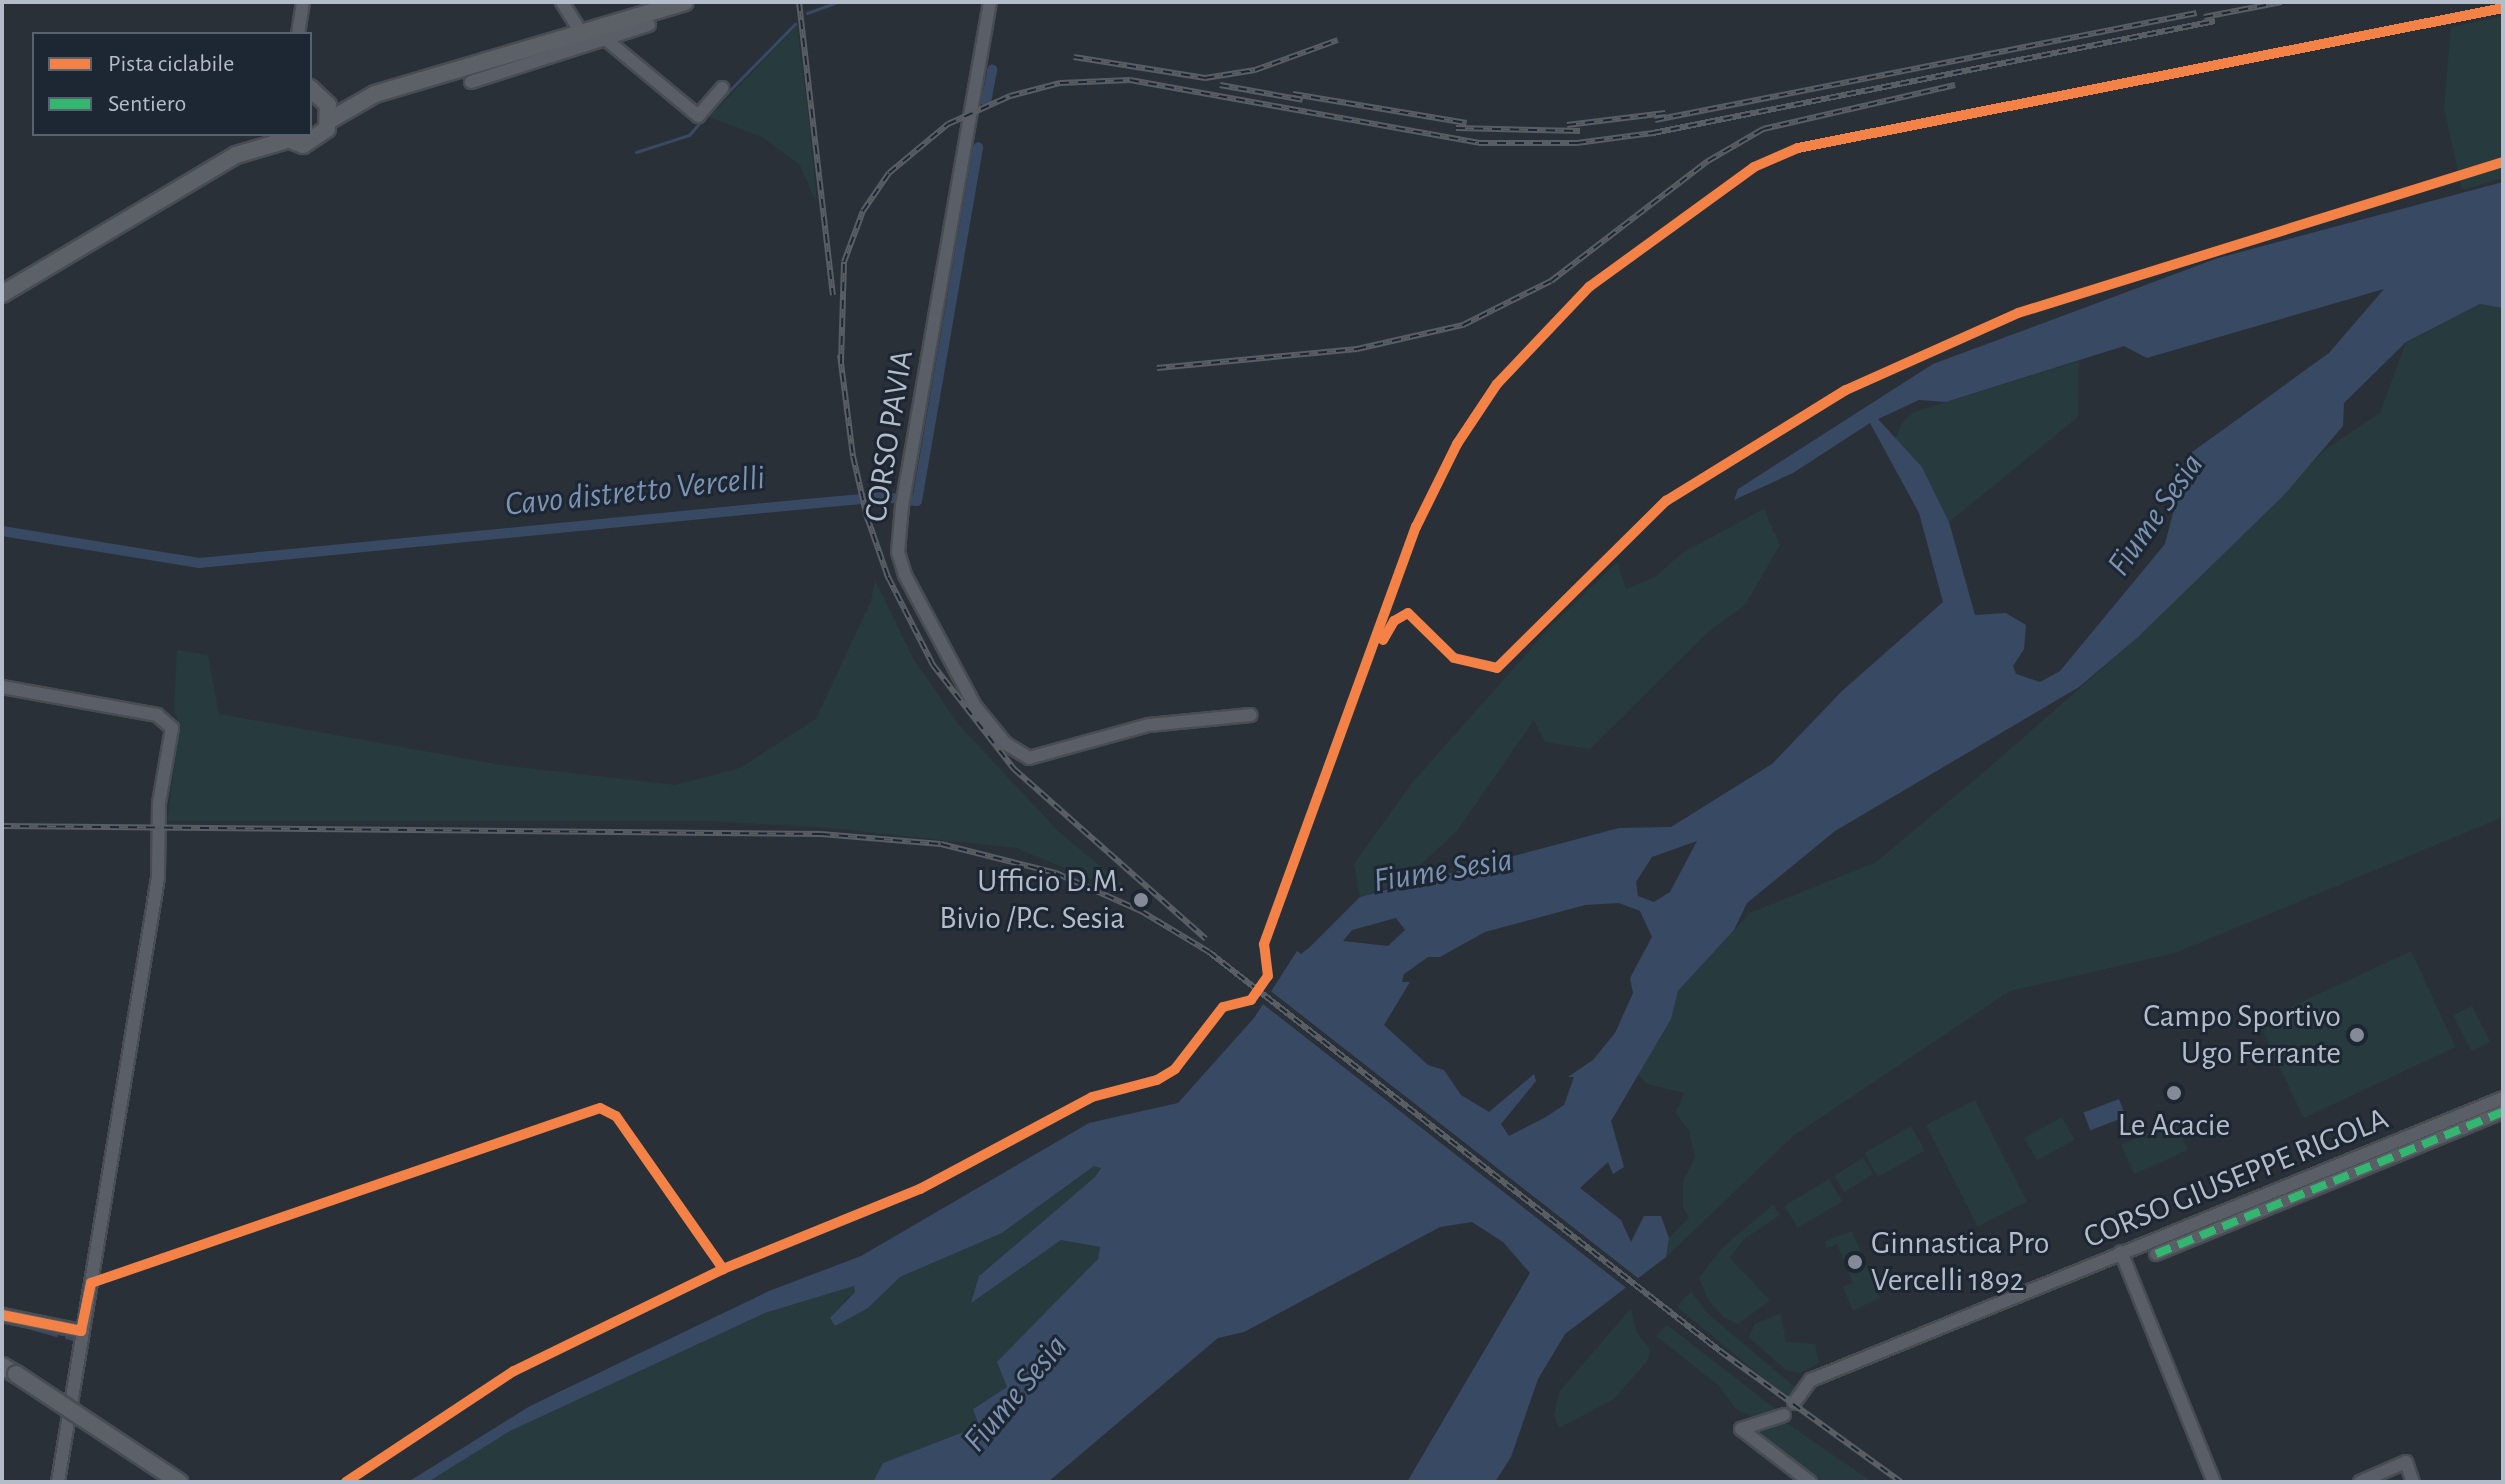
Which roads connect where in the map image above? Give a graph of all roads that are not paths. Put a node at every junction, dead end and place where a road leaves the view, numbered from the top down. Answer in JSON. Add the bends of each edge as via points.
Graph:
{"nodes":[{"id":1,"x":303,"y":2,"type":"edge"},
{"id":2,"x":562,"y":2,"type":"edge"},
{"id":3,"x":685,"y":2,"type":"edge"},
{"id":4,"x":990,"y":2,"type":"edge"},
{"id":5,"x":649,"y":25,"type":"dead end"},
{"id":6,"x":298,"y":32,"type":"edge"},
{"id":7,"x":594,"y":33,"type":"junction"},
{"id":8,"x":471,"y":82,"type":"dead end"},
{"id":9,"x":722,"y":88,"type":"dead end"},
{"id":10,"x":312,"y":89,"type":"edge"},
{"id":11,"x":375,"y":94,"type":"junction"},
{"id":12,"x":325,"y":99,"type":"junction"},
{"id":13,"x":330,"y":120,"type":"junction"},
{"id":14,"x":257,"y":136,"type":"edge"},
{"id":15,"x":281,"y":137,"type":"edge"},
{"id":16,"x":236,"y":155,"type":"junction"},
{"id":17,"x":2,"y":294,"type":"edge"},
{"id":18,"x":2,"y":687,"type":"edge"},
{"id":19,"x":1251,"y":715,"type":"dead end"},
{"id":20,"x":2503,"y":1098,"type":"edge"},
{"id":21,"x":2503,"y":1112,"type":"edge"},
{"id":22,"x":2121,"y":1252,"type":"junction"},
{"id":23,"x":2156,"y":1254,"type":"dead end"},
{"id":24,"x":2,"y":1315,"type":"edge"},
{"id":25,"x":81,"y":1331,"type":"junction"},
{"id":26,"x":9,"y":1370,"type":"edge"},
{"id":27,"x":1794,"y":1403,"type":"dead end"},
{"id":28,"x":1784,"y":1415,"type":"dead end"},
{"id":29,"x":58,"y":1482,"type":"edge"},
{"id":30,"x":179,"y":1482,"type":"edge"},
{"id":31,"x":1810,"y":1482,"type":"edge"},
{"id":32,"x":2214,"y":1482,"type":"edge"},
{"id":33,"x":2360,"y":1482,"type":"edge"},
{"id":34,"x":2413,"y":1482,"type":"edge"}],
"edges":[{"from":1,"to":6,"type":"street"},
{"from":2,"to":7,"type":"street"},
{"from":3,"to":7,"type":"main road"},
{"from":4,"to":19,"type":"street","name":"CORSO PAVIA","via":[[898,552],[922,613],[975,706],[1019,754],[1046,755],[1149,725]]},
{"from":5,"to":7,"type":"street"},
{"from":7,"to":8,"type":"street"},
{"from":7,"to":9,"type":"street","via":[[698,116]]},
{"from":7,"to":11,"type":"main road"},
{"from":10,"to":12,"type":"main road"},
{"from":11,"to":12,"type":"main road"},
{"from":11,"to":13,"type":"main road"},
{"from":12,"to":13,"type":"main road"},
{"from":13,"to":15,"type":"main road","via":[[313,143]]},
{"from":14,"to":16,"type":"main road"},
{"from":15,"to":16,"type":"main road"},
{"from":16,"to":17,"type":"main road"},
{"from":18,"to":25,"type":"street","via":[[157,715],[172,728],[159,803],[158,878]]},
{"from":20,"to":22,"type":"street","name":"CORSO GIUSEPPE RIGOLA"},
{"from":21,"to":23,"type":"street"},
{"from":22,"to":27,"type":"street","name":"CORSO GIUSEPPE RIGOLA","via":[[1811,1380]]},
{"from":22,"to":32,"type":"street"},
{"from":24,"to":25,"type":"street"},
{"from":25,"to":29,"type":"street"},
{"from":26,"to":30,"type":"main road","bridge":true},
{"from":28,"to":31,"type":"street","via":[[1741,1429]]},
{"from":33,"to":34,"type":"street","via":[[2406,1462]]}]}
